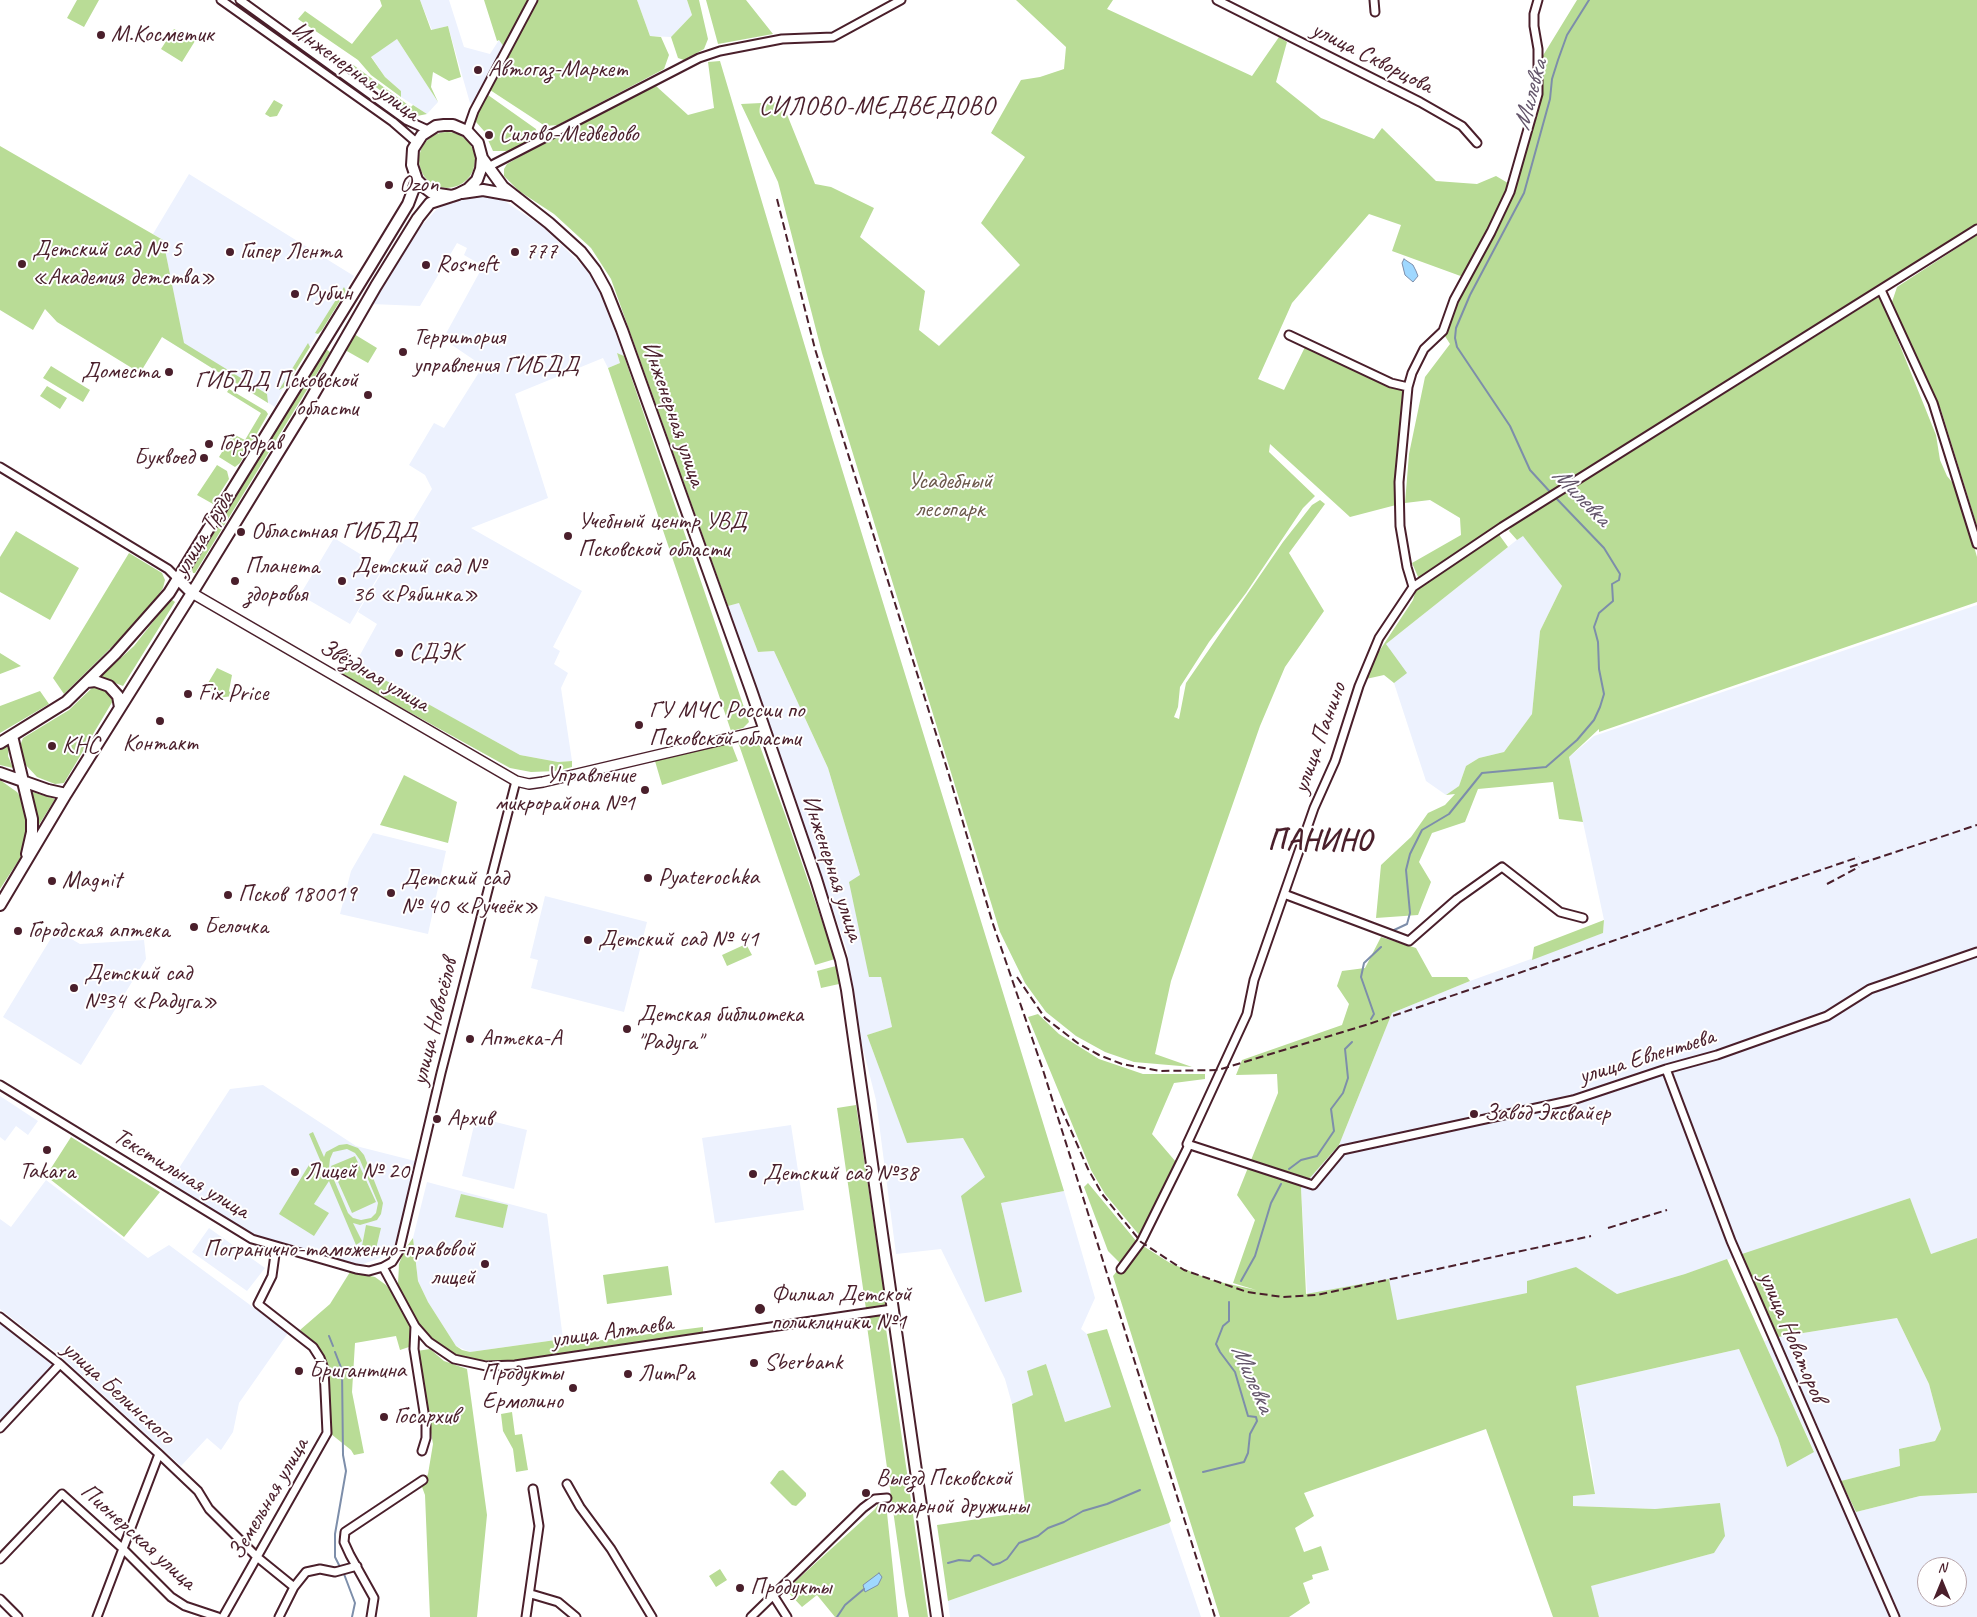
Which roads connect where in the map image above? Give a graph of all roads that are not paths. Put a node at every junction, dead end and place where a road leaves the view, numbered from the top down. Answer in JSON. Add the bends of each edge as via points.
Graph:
{"nodes":[{"id":1,"x":220,"y":0,"type":"edge"},
{"id":2,"x":240,"y":0,"type":"edge"},
{"id":3,"x":533,"y":0,"type":"edge"},
{"id":4,"x":901,"y":0,"type":"edge"},
{"id":5,"x":1218,"y":0,"type":"edge"},
{"id":6,"x":1374,"y":0,"type":"edge"},
{"id":7,"x":1538,"y":0,"type":"edge"},
{"id":8,"x":1375,"y":12,"type":"dead end"},
{"id":9,"x":428,"y":130,"type":"junction"},
{"id":10,"x":467,"y":131,"type":"junction"},
{"id":11,"x":416,"y":142,"type":"junction"},
{"id":12,"x":1477,"y":143,"type":"dead end"},
{"id":13,"x":485,"y":162,"type":"junction"},
{"id":14,"x":417,"y":180,"type":"junction"},
{"id":15,"x":455,"y":195,"type":"junction"},
{"id":16,"x":512,"y":195,"type":"junction"},
{"id":17,"x":1977,"y":230,"type":"edge"},
{"id":18,"x":1882,"y":290,"type":"junction"},
{"id":19,"x":1289,"y":335,"type":"dead end"},
{"id":20,"x":1408,"y":387,"type":"junction"},
{"id":21,"x":0,"y":467,"type":"edge"},
{"id":22,"x":1977,"y":544,"type":"edge"},
{"id":23,"x":178,"y":579,"type":"junction"},
{"id":24,"x":1413,"y":587,"type":"junction"},
{"id":25,"x":192,"y":593,"type":"junction"},
{"id":26,"x":87,"y":682,"type":"junction"},
{"id":27,"x":120,"y":707,"type":"junction"},
{"id":28,"x":764,"y":730,"type":"junction"},
{"id":29,"x":12,"y":736,"type":"junction"},
{"id":30,"x":0,"y":743,"type":"edge"},
{"id":31,"x":0,"y":773,"type":"edge"},
{"id":32,"x":22,"y":779,"type":"junction"},
{"id":33,"x":516,"y":781,"type":"junction"},
{"id":34,"x":66,"y":794,"type":"junction"},
{"id":35,"x":25,"y":864,"type":"junction"},
{"id":36,"x":1284,"y":894,"type":"junction"},
{"id":37,"x":0,"y":905,"type":"edge"},
{"id":38,"x":1583,"y":918,"type":"dead end"},
{"id":39,"x":1977,"y":952,"type":"edge"},
{"id":40,"x":1666,"y":1068,"type":"junction"},
{"id":41,"x":0,"y":1085,"type":"edge"},
{"id":42,"x":1186,"y":1144,"type":"junction"},
{"id":43,"x":276,"y":1247,"type":"junction"},
{"id":44,"x":383,"y":1267,"type":"junction"},
{"id":45,"x":1121,"y":1270,"type":"dead end"},
{"id":46,"x":892,"y":1309,"type":"junction"},
{"id":47,"x":0,"y":1317,"type":"edge"},
{"id":48,"x":415,"y":1326,"type":"junction"},
{"id":49,"x":60,"y":1364,"type":"junction"},
{"id":50,"x":0,"y":1428,"type":"edge"},
{"id":51,"x":422,"y":1451,"type":"dead end"},
{"id":52,"x":159,"y":1454,"type":"junction"},
{"id":53,"x":424,"y":1480,"type":"dead end"},
{"id":54,"x":567,"y":1484,"type":"dead end"},
{"id":55,"x":533,"y":1489,"type":"dead end"},
{"id":56,"x":887,"y":1498,"type":"dead end"},
{"id":57,"x":122,"y":1548,"type":"junction"},
{"id":58,"x":257,"y":1557,"type":"junction"},
{"id":59,"x":0,"y":1560,"type":"edge"},
{"id":60,"x":356,"y":1566,"type":"junction"},
{"id":61,"x":294,"y":1586,"type":"junction"},
{"id":62,"x":531,"y":1594,"type":"junction"},
{"id":63,"x":773,"y":1595,"type":"junction"},
{"id":64,"x":0,"y":1599,"type":"edge"},
{"id":65,"x":18,"y":1617,"type":"edge"},
{"id":66,"x":97,"y":1617,"type":"edge"},
{"id":67,"x":218,"y":1617,"type":"edge"},
{"id":68,"x":223,"y":1617,"type":"edge"},
{"id":69,"x":279,"y":1617,"type":"edge"},
{"id":70,"x":371,"y":1617,"type":"edge"},
{"id":71,"x":526,"y":1617,"type":"edge"},
{"id":72,"x":576,"y":1617,"type":"edge"},
{"id":73,"x":652,"y":1617,"type":"edge"},
{"id":74,"x":751,"y":1617,"type":"edge"},
{"id":75,"x":787,"y":1617,"type":"edge"},
{"id":76,"x":936,"y":1617,"type":"edge"},
{"id":77,"x":1895,"y":1617,"type":"edge"}],
"edges":[{"from":1,"to":11,"type":"street","name":"Инженерная улица","via":[[393,122]]},
{"from":2,"to":9,"type":"street","name":"Инженерная улица","via":[[406,120]]},
{"from":3,"to":10,"type":"street","via":[[474,111]]},
{"from":4,"to":13,"type":"street","via":[[833,38],[782,39],[720,51],[702,58]]},
{"from":5,"to":12,"type":"street","name":"улица Скворцова","via":[[1420,102],[1462,126]]},
{"from":6,"to":8,"type":"street"},
{"from":7,"to":20,"type":"street","via":[[1534,26],[1538,49],[1538,94],[1510,192],[1454,300],[1443,331],[1424,349]]},
{"from":9,"to":10,"type":"main road","name":"Инженерная улица","via":[[444,125]]},
{"from":9,"to":11,"type":"main road","name":"Инженерная улица"},
{"from":10,"to":13,"type":"main road","name":"Инженерная улица","via":[[478,143]]},
{"from":11,"to":14,"type":"main road","name":"Инженерная улица","via":[[411,157]]},
{"from":13,"to":15,"type":"main road","via":[[468,189]]},
{"from":13,"to":16,"type":"main road","name":"Инженерная улица"},
{"from":14,"to":15,"type":"main road","name":"Инженерная улица","via":[[432,193]]},
{"from":14,"to":23,"type":"main road","name":"улица Труда","via":[[403,212]]},
{"from":15,"to":16,"type":"main road","name":"Инженерная улица","via":[[483,190]]},
{"from":15,"to":25,"type":"main road","name":"улица Труда","via":[[430,203],[418,218]]},
{"from":16,"to":28,"type":"main road","name":"Инженерная улица","via":[[581,252],[606,290]]},
{"from":17,"to":18,"type":"street","name":"улица Панино"},
{"from":18,"to":22,"type":"street","via":[[1933,402]]},
{"from":18,"to":24,"type":"street","name":"улица Панино","via":[[1547,498]]},
{"from":19,"to":20,"type":"street","via":[[1391,383]]},
{"from":20,"to":24,"type":"street","via":[[1399,482],[1400,517]]},
{"from":21,"to":23,"type":"street","name":"Звёздная улица","via":[[168,569]]},
{"from":23,"to":25,"type":"main road","name":"Звёздная улица"},
{"from":23,"to":26,"type":"main road","name":"улица Труда","via":[[145,622]]},
{"from":24,"to":36,"type":"street","name":"улица Панино","via":[[1373,651]]},
{"from":25,"to":27,"type":"main road","name":"улица Труда"},
{"from":25,"to":33,"type":"street","name":"Звёздная улица"},
{"from":26,"to":27,"type":"main road","via":[[109,686],[118,696]]},
{"from":26,"to":29,"type":"main road","name":"улица Труда","via":[[66,702]]},
{"from":27,"to":34,"type":"main road","name":"улица Труда"},
{"from":28,"to":33,"type":"street","name":"Звёздная улица","via":[[542,782]]},
{"from":28,"to":46,"type":"main road","name":"Инженерная улица","via":[[841,960]]},
{"from":29,"to":30,"type":"main road","name":"улица Труда"},
{"from":29,"to":32,"type":"main road"},
{"from":31,"to":32,"type":"main road"},
{"from":32,"to":34,"type":"main road"},
{"from":32,"to":35,"type":"main road","via":[[32,832]]},
{"from":33,"to":44,"type":"street","name":"улица Новосёлов","via":[[399,1251],[392,1262]]},
{"from":34,"to":35,"type":"main road","name":"улица Труда"},
{"from":35,"to":37,"type":"main road","name":"улица Труда"},
{"from":36,"to":38,"type":"street","via":[[1409,941],[1457,899],[1502,867],[1560,912]]},
{"from":36,"to":42,"type":"street","name":"улица Панино","via":[[1254,980],[1247,1014]]},
{"from":39,"to":40,"type":"street","name":"улица Евлентьева","via":[[1870,989],[1827,1016],[1717,1055]]},
{"from":40,"to":42,"type":"street","name":"улица Евлентьева","via":[[1573,1100],[1342,1150],[1313,1185]]},
{"from":40,"to":77,"type":"street","name":"улица Новаторов","via":[[1731,1241]]},
{"from":41,"to":43,"type":"street","name":"Текстильная улица","via":[[252,1239]]},
{"from":42,"to":45,"type":"street","name":"улица Панино","via":[[1188,1147],[1141,1242]]},
{"from":43,"to":44,"type":"street","name":"Текстильная улица","via":[[356,1269],[369,1271]]},
{"from":43,"to":58,"type":"street","name":"Земельная улица","via":[[272,1276],[258,1304],[313,1347],[320,1358],[324,1369],[327,1433]]},
{"from":44,"to":48,"type":"street","name":"улица Алтаева"},
{"from":46,"to":48,"type":"street","name":"улица Алтаева","via":[[515,1365],[486,1366],[454,1359],[429,1342]]},
{"from":46,"to":76,"type":"main road","name":"Инженерная улица"},
{"from":47,"to":49,"type":"street","name":"улица Белинского"},
{"from":48,"to":51,"type":"street","via":[[414,1349],[426,1425]]},
{"from":49,"to":50,"type":"street"},
{"from":49,"to":52,"type":"street","name":"улица Белинского"},
{"from":52,"to":57,"type":"street"},
{"from":52,"to":58,"type":"street","name":"улица Белинского"},
{"from":53,"to":60,"type":"street","via":[[348,1529],[344,1542]]},
{"from":54,"to":73,"type":"street"},
{"from":55,"to":62,"type":"street","via":[[539,1526]]},
{"from":56,"to":63,"type":"street","via":[[875,1499],[863,1508]]},
{"from":57,"to":59,"type":"street","name":"Пионерская улица","via":[[62,1494]]},
{"from":57,"to":66,"type":"street"},
{"from":57,"to":67,"type":"street","name":"Пионерская улица","via":[[170,1597],[185,1606]]},
{"from":58,"to":61,"type":"street","name":"улица Белинского"},
{"from":58,"to":68,"type":"street","name":"Земельная улица"},
{"from":60,"to":61,"type":"street","via":[[335,1572],[310,1570]]},
{"from":60,"to":70,"type":"street","via":[[374,1598]]},
{"from":61,"to":69,"type":"street"},
{"from":62,"to":71,"type":"street"},
{"from":62,"to":72,"type":"street","via":[[558,1602]]},
{"from":63,"to":74,"type":"street"},
{"from":63,"to":75,"type":"street"},
{"from":64,"to":65,"type":"street"}]}
